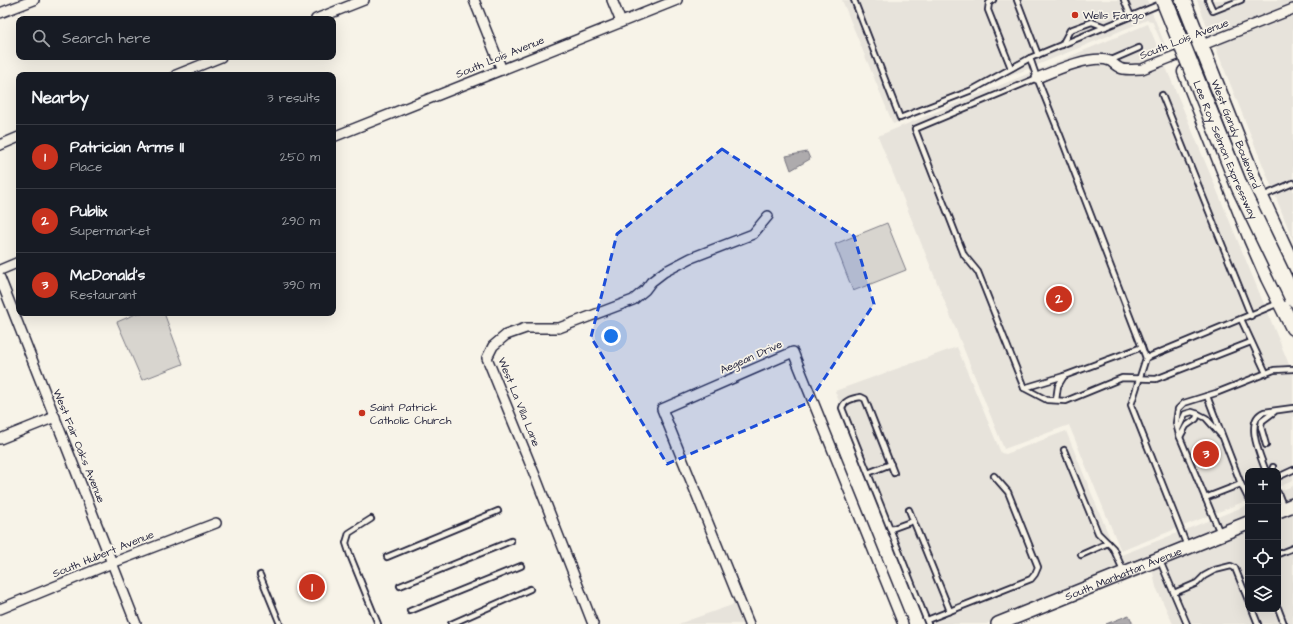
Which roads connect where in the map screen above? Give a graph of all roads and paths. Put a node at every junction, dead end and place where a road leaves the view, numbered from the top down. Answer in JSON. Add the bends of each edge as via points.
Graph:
{"nodes":[{"id":1,"x":34,"y":0,"type":"edge"},
{"id":2,"x":364,"y":0,"type":"edge"},
{"id":3,"x":474,"y":0,"type":"edge"},
{"id":4,"x":612,"y":0,"type":"edge"},
{"id":5,"x":677,"y":0,"type":"edge"},
{"id":6,"x":854,"y":0,"type":"edge"},
{"id":7,"x":993,"y":0,"type":"edge"},
{"id":8,"x":1017,"y":0,"type":"edge"},
{"id":9,"x":1124,"y":0,"type":"edge"},
{"id":10,"x":1176,"y":0,"type":"edge"},
{"id":11,"x":1183,"y":0,"type":"edge"},
{"id":12,"x":1208,"y":0,"type":"edge"},
{"id":13,"x":1241,"y":0,"type":"edge"},
{"id":14,"x":1160,"y":1,"type":"edge"},
{"id":15,"x":1293,"y":9,"type":"edge"},
{"id":16,"x":0,"y":14,"type":"edge"},
{"id":17,"x":324,"y":16,"type":"edge"},
{"id":18,"x":1131,"y":16,"type":"junction"},
{"id":19,"x":621,"y":22,"type":"junction"},
{"id":20,"x":1106,"y":27,"type":"junction"},
{"id":21,"x":1062,"y":45,"type":"junction"},
{"id":22,"x":1201,"y":46,"type":"junction"},
{"id":23,"x":1139,"y":48,"type":"dead end"},
{"id":24,"x":1178,"y":54,"type":"junction"},
{"id":25,"x":1038,"y":55,"type":"junction"},
{"id":26,"x":1030,"y":58,"type":"junction"},
{"id":27,"x":214,"y":60,"type":"edge"},
{"id":28,"x":1110,"y":61,"type":"junction"},
{"id":29,"x":1011,"y":68,"type":"junction"},
{"id":30,"x":502,"y":70,"type":"junction"},
{"id":31,"x":184,"y":72,"type":"edge"},
{"id":32,"x":1037,"y":78,"type":"junction"},
{"id":33,"x":1162,"y":95,"type":"dead end"},
{"id":34,"x":336,"y":136,"type":"edge"},
{"id":35,"x":16,"y":139,"type":"edge"},
{"id":36,"x":0,"y":145,"type":"edge"},
{"id":37,"x":1254,"y":178,"type":"junction"},
{"id":38,"x":1293,"y":183,"type":"edge"},
{"id":39,"x":1261,"y":197,"type":"junction"},
{"id":40,"x":1241,"y":213,"type":"junction"},
{"id":41,"x":768,"y":216,"type":"dead end"},
{"id":42,"x":16,"y":263,"type":"edge"},
{"id":43,"x":1293,"y":266,"type":"edge"},
{"id":44,"x":0,"y":270,"type":"edge"},
{"id":45,"x":1293,"y":275,"type":"edge"},
{"id":46,"x":0,"y":278,"type":"edge"},
{"id":47,"x":1287,"y":300,"type":"edge"},
{"id":48,"x":1251,"y":316,"type":"junction"},
{"id":49,"x":1293,"y":316,"type":"edge"},
{"id":50,"x":1241,"y":320,"type":"junction"},
{"id":51,"x":1293,"y":328,"type":"edge"},
{"id":52,"x":1251,"y":342,"type":"junction"},
{"id":53,"x":1142,"y":347,"type":"junction"},
{"id":54,"x":1146,"y":358,"type":"junction"},
{"id":55,"x":1293,"y":368,"type":"edge"},
{"id":56,"x":1266,"y":373,"type":"junction"},
{"id":57,"x":1064,"y":376,"type":"junction"},
{"id":58,"x":1140,"y":378,"type":"junction"},
{"id":59,"x":1024,"y":388,"type":"junction"},
{"id":60,"x":1207,"y":396,"type":"junction"},
{"id":61,"x":1056,"y":400,"type":"junction"},
{"id":62,"x":1293,"y":408,"type":"edge"},
{"id":63,"x":1275,"y":411,"type":"junction"},
{"id":64,"x":1198,"y":414,"type":"junction"},
{"id":65,"x":55,"y":417,"type":"junction"},
{"id":66,"x":1178,"y":429,"type":"junction"},
{"id":67,"x":1180,"y":438,"type":"junction"},
{"id":68,"x":1223,"y":438,"type":"junction"},
{"id":69,"x":0,"y":439,"type":"edge"},
{"id":70,"x":1266,"y":445,"type":"dead end"},
{"id":71,"x":1064,"y":450,"type":"dead end"},
{"id":72,"x":891,"y":464,"type":"junction"},
{"id":73,"x":1265,"y":468,"type":"edge"},
{"id":74,"x":1293,"y":470,"type":"edge"},
{"id":75,"x":868,"y":473,"type":"junction"},
{"id":76,"x":894,"y":473,"type":"dead end"},
{"id":77,"x":1281,"y":475,"type":"edge"},
{"id":78,"x":994,"y":476,"type":"dead end"},
{"id":79,"x":1241,"y":484,"type":"junction"},
{"id":80,"x":1245,"y":492,"type":"edge"},
{"id":81,"x":1205,"y":498,"type":"junction"},
{"id":82,"x":909,"y":510,"type":"dead end"},
{"id":83,"x":498,"y":511,"type":"dead end"},
{"id":84,"x":371,"y":519,"type":"dead end"},
{"id":85,"x":914,"y":521,"type":"junction"},
{"id":86,"x":216,"y":523,"type":"dead end"},
{"id":87,"x":1245,"y":527,"type":"edge"},
{"id":88,"x":891,"y":530,"type":"junction"},
{"id":89,"x":1220,"y":534,"type":"junction"},
{"id":90,"x":510,"y":541,"type":"dead end"},
{"id":91,"x":1108,"y":543,"type":"junction"},
{"id":92,"x":1187,"y":548,"type":"junction"},
{"id":93,"x":1293,"y":548,"type":"edge"},
{"id":94,"x":1281,"y":553,"type":"edge"},
{"id":95,"x":1080,"y":555,"type":"dead end"},
{"id":96,"x":387,"y":557,"type":"dead end"},
{"id":97,"x":1160,"y":559,"type":"junction"},
{"id":98,"x":112,"y":563,"type":"junction"},
{"id":99,"x":521,"y":566,"type":"dead end"},
{"id":100,"x":1125,"y":573,"type":"junction"},
{"id":101,"x":260,"y":575,"type":"dead end"},
{"id":102,"x":400,"y":586,"type":"dead end"},
{"id":103,"x":530,"y":589,"type":"dead end"},
{"id":104,"x":1174,"y":593,"type":"junction"},
{"id":105,"x":1245,"y":593,"type":"edge"},
{"id":106,"x":0,"y":609,"type":"edge"},
{"id":107,"x":410,"y":611,"type":"dead end"},
{"id":108,"x":950,"y":611,"type":"junction"},
{"id":109,"x":1253,"y":612,"type":"edge"},
{"id":110,"x":1280,"y":612,"type":"edge"},
{"id":111,"x":928,"y":622,"type":"edge"},
{"id":112,"x":136,"y":624,"type":"edge"},
{"id":113,"x":280,"y":624,"type":"edge"},
{"id":114,"x":378,"y":624,"type":"edge"},
{"id":115,"x":450,"y":624,"type":"edge"},
{"id":116,"x":593,"y":624,"type":"edge"},
{"id":117,"x":749,"y":624,"type":"edge"},
{"id":118,"x":904,"y":624,"type":"edge"},
{"id":119,"x":998,"y":624,"type":"edge"},
{"id":120,"x":1187,"y":624,"type":"edge"},
{"id":121,"x":1258,"y":624,"type":"edge"},
{"id":122,"x":1284,"y":624,"type":"edge"}],
"edges":[{"from":1,"to":16,"type":"street"},
{"from":2,"to":17,"type":"street"},
{"from":3,"to":30,"type":"street"},
{"from":4,"to":19,"type":"street"},
{"from":5,"to":19,"type":"street","name":"South Lois Avenue"},
{"from":6,"to":29,"type":"lane","via":[[900,118],[972,90]]},
{"from":7,"to":29,"type":"lane","via":[[989,3],[988,10]]},
{"from":8,"to":25,"type":"lane"},
{"from":9,"to":18,"type":"lane"},
{"from":10,"to":45,"type":"highway","name":"Lee Roy Selmon Expressway","via":[[1250,184]]},
{"from":11,"to":22,"type":"main road","name":"West Gandy Boulevard"},
{"from":12,"to":13,"type":"lane","via":[[1213,11]]},
{"from":14,"to":18,"type":"lane"},
{"from":14,"to":22,"type":"main road","via":[[1183,38]]},
{"from":14,"to":24,"type":"main road"},
{"from":14,"to":47,"type":"highway","name":"Lee Roy Selmon Expressway","bridge":true},
{"from":15,"to":22,"type":"street","name":"South Lois Avenue"},
{"from":18,"to":20,"type":"lane"},
{"from":19,"to":30,"type":"street","name":"South Lois Avenue"},
{"from":20,"to":21,"type":"lane"},
{"from":20,"to":21,"type":"lane","via":[[1092,22],[1070,30]]},
{"from":21,"to":25,"type":"lane"},
{"from":22,"to":24,"type":"street","name":"South Lois Avenue"},
{"from":22,"to":37,"type":"main road","name":"West Gandy Boulevard"},
{"from":23,"to":28,"type":"lane"},
{"from":24,"to":28,"type":"street","name":"South Lois Avenue","via":[[1142,69],[1121,69]]},
{"from":24,"to":37,"type":"main road","via":[[1197,63],[1210,83],[1244,167]]},
{"from":24,"to":40,"type":"main road"},
{"from":25,"to":26,"type":"lane"},
{"from":26,"to":29,"type":"lane"},
{"from":26,"to":32,"type":"lane"},
{"from":27,"to":31,"type":"street"},
{"from":28,"to":32,"type":"street","name":"South Lois Avenue","via":[[1083,62]]},
{"from":30,"to":34,"type":"street","name":"South Lois Avenue"},
{"from":32,"to":53,"type":"lane"},
{"from":32,"to":59,"type":"lane","via":[[915,129],[964,255],[978,272]]},
{"from":33,"to":48,"type":"lane"},
{"from":35,"to":36,"type":"street"},
{"from":37,"to":39,"type":"main road","name":"West Gandy Boulevard"},
{"from":38,"to":39,"type":"lane"},
{"from":39,"to":43,"type":"main road","name":"West Gandy Boulevard"},
{"from":40,"to":47,"type":"main road","via":[[1268,278]]},
{"from":40,"to":49,"type":"main road","via":[[1250,220]]},
{"from":41,"to":116,"type":"street","name":"West La Villa Lane","via":[[753,234],[691,258],[664,272],[633,300],[559,328],[526,328],[506,335],[493,346],[487,358]]},
{"from":42,"to":44,"type":"street"},
{"from":46,"to":65,"type":"street","name":"West Fair Oaks Avenue"},
{"from":47,"to":48,"type":"lane"},
{"from":47,"to":51,"type":"main road"},
{"from":48,"to":50,"type":"lane"},
{"from":50,"to":52,"type":"lane"},
{"from":50,"to":54,"type":"lane"},
{"from":52,"to":56,"type":"lane"},
{"from":52,"to":58,"type":"lane","via":[[1156,379]]},
{"from":53,"to":54,"type":"lane"},
{"from":53,"to":57,"type":"lane"},
{"from":54,"to":58,"type":"lane"},
{"from":55,"to":56,"type":"lane"},
{"from":56,"to":60,"type":"lane"},
{"from":57,"to":59,"type":"lane"},
{"from":57,"to":61,"type":"lane","via":[[1058,386]]},
{"from":58,"to":61,"type":"lane","via":[[1122,378],[1066,401]]},
{"from":58,"to":92,"type":"lane","via":[[1131,405]]},
{"from":59,"to":61,"type":"lane","via":[[1047,400]]},
{"from":60,"to":66,"type":"lane","via":[[1184,403],[1178,409]]},
{"from":60,"to":68,"type":"lane"},
{"from":62,"to":63,"type":"lane"},
{"from":63,"to":70,"type":"lane","via":[[1262,421]]},
{"from":63,"to":73,"type":"lane","via":[[1260,414],[1254,426],[1254,435]]},
{"from":64,"to":66,"type":"lane","via":[[1185,414]]},
{"from":64,"to":67,"type":"lane","via":[[1196,419],[1186,426]]},
{"from":64,"to":68,"type":"lane","via":[[1206,418]]},
{"from":65,"to":69,"type":"street"},
{"from":65,"to":98,"type":"street","name":"West Fair Oaks Avenue"},
{"from":66,"to":67,"type":"lane"},
{"from":67,"to":81,"type":"lane"},
{"from":68,"to":79,"type":"lane"},
{"from":71,"to":91,"type":"lane","via":[[1098,533]]},
{"from":72,"to":75,"type":"lane"},
{"from":72,"to":75,"type":"lane","via":[[865,399],[861,397],[846,401],[842,408]]},
{"from":72,"to":76,"type":"lane"},
{"from":74,"to":77,"type":"lane"},
{"from":75,"to":88,"type":"lane"},
{"from":78,"to":108,"type":"lane","via":[[1008,492],[1038,567],[1031,579]]},
{"from":79,"to":80,"type":"lane"},
{"from":79,"to":81,"type":"lane"},
{"from":81,"to":89,"type":"lane"},
{"from":82,"to":85,"type":"lane"},
{"from":83,"to":96,"type":"lane"},
{"from":84,"to":114,"type":"lane","via":[[349,533],[346,543]]},
{"from":85,"to":88,"type":"lane"},
{"from":85,"to":108,"type":"lane"},
{"from":86,"to":98,"type":"street","name":"South Hubert Avenue"},
{"from":87,"to":89,"type":"main road","name":"South Manhattan Avenue"},
{"from":88,"to":111,"type":"lane"},
{"from":89,"to":92,"type":"main road","name":"South Manhattan Avenue"},
{"from":90,"to":102,"type":"lane"},
{"from":91,"to":95,"type":"lane"},
{"from":91,"to":100,"type":"lane"},
{"from":92,"to":97,"type":"main road","name":"South Manhattan Avenue"},
{"from":93,"to":94,"type":"lane"},
{"from":97,"to":100,"type":"main road","name":"South Manhattan Avenue"},
{"from":97,"to":104,"type":"lane"},
{"from":98,"to":106,"type":"street","name":"South Hubert Avenue"},
{"from":98,"to":112,"type":"street","name":"West Fair Oaks Avenue"},
{"from":99,"to":107,"type":"lane"},
{"from":100,"to":119,"type":"main road","name":"South Manhattan Avenue"},
{"from":101,"to":113,"type":"lane"},
{"from":103,"to":115,"type":"lane"},
{"from":104,"to":105,"type":"lane","via":[[1197,583],[1215,570],[1231,566],[1235,568]]},
{"from":104,"to":120,"type":"lane"},
{"from":108,"to":111,"type":"lane"},
{"from":109,"to":121,"type":"lane"},
{"from":110,"to":122,"type":"lane"},
{"from":117,"to":118,"type":"street","name":"Aegean Drive","via":[[662,409],[792,352]]}]}
